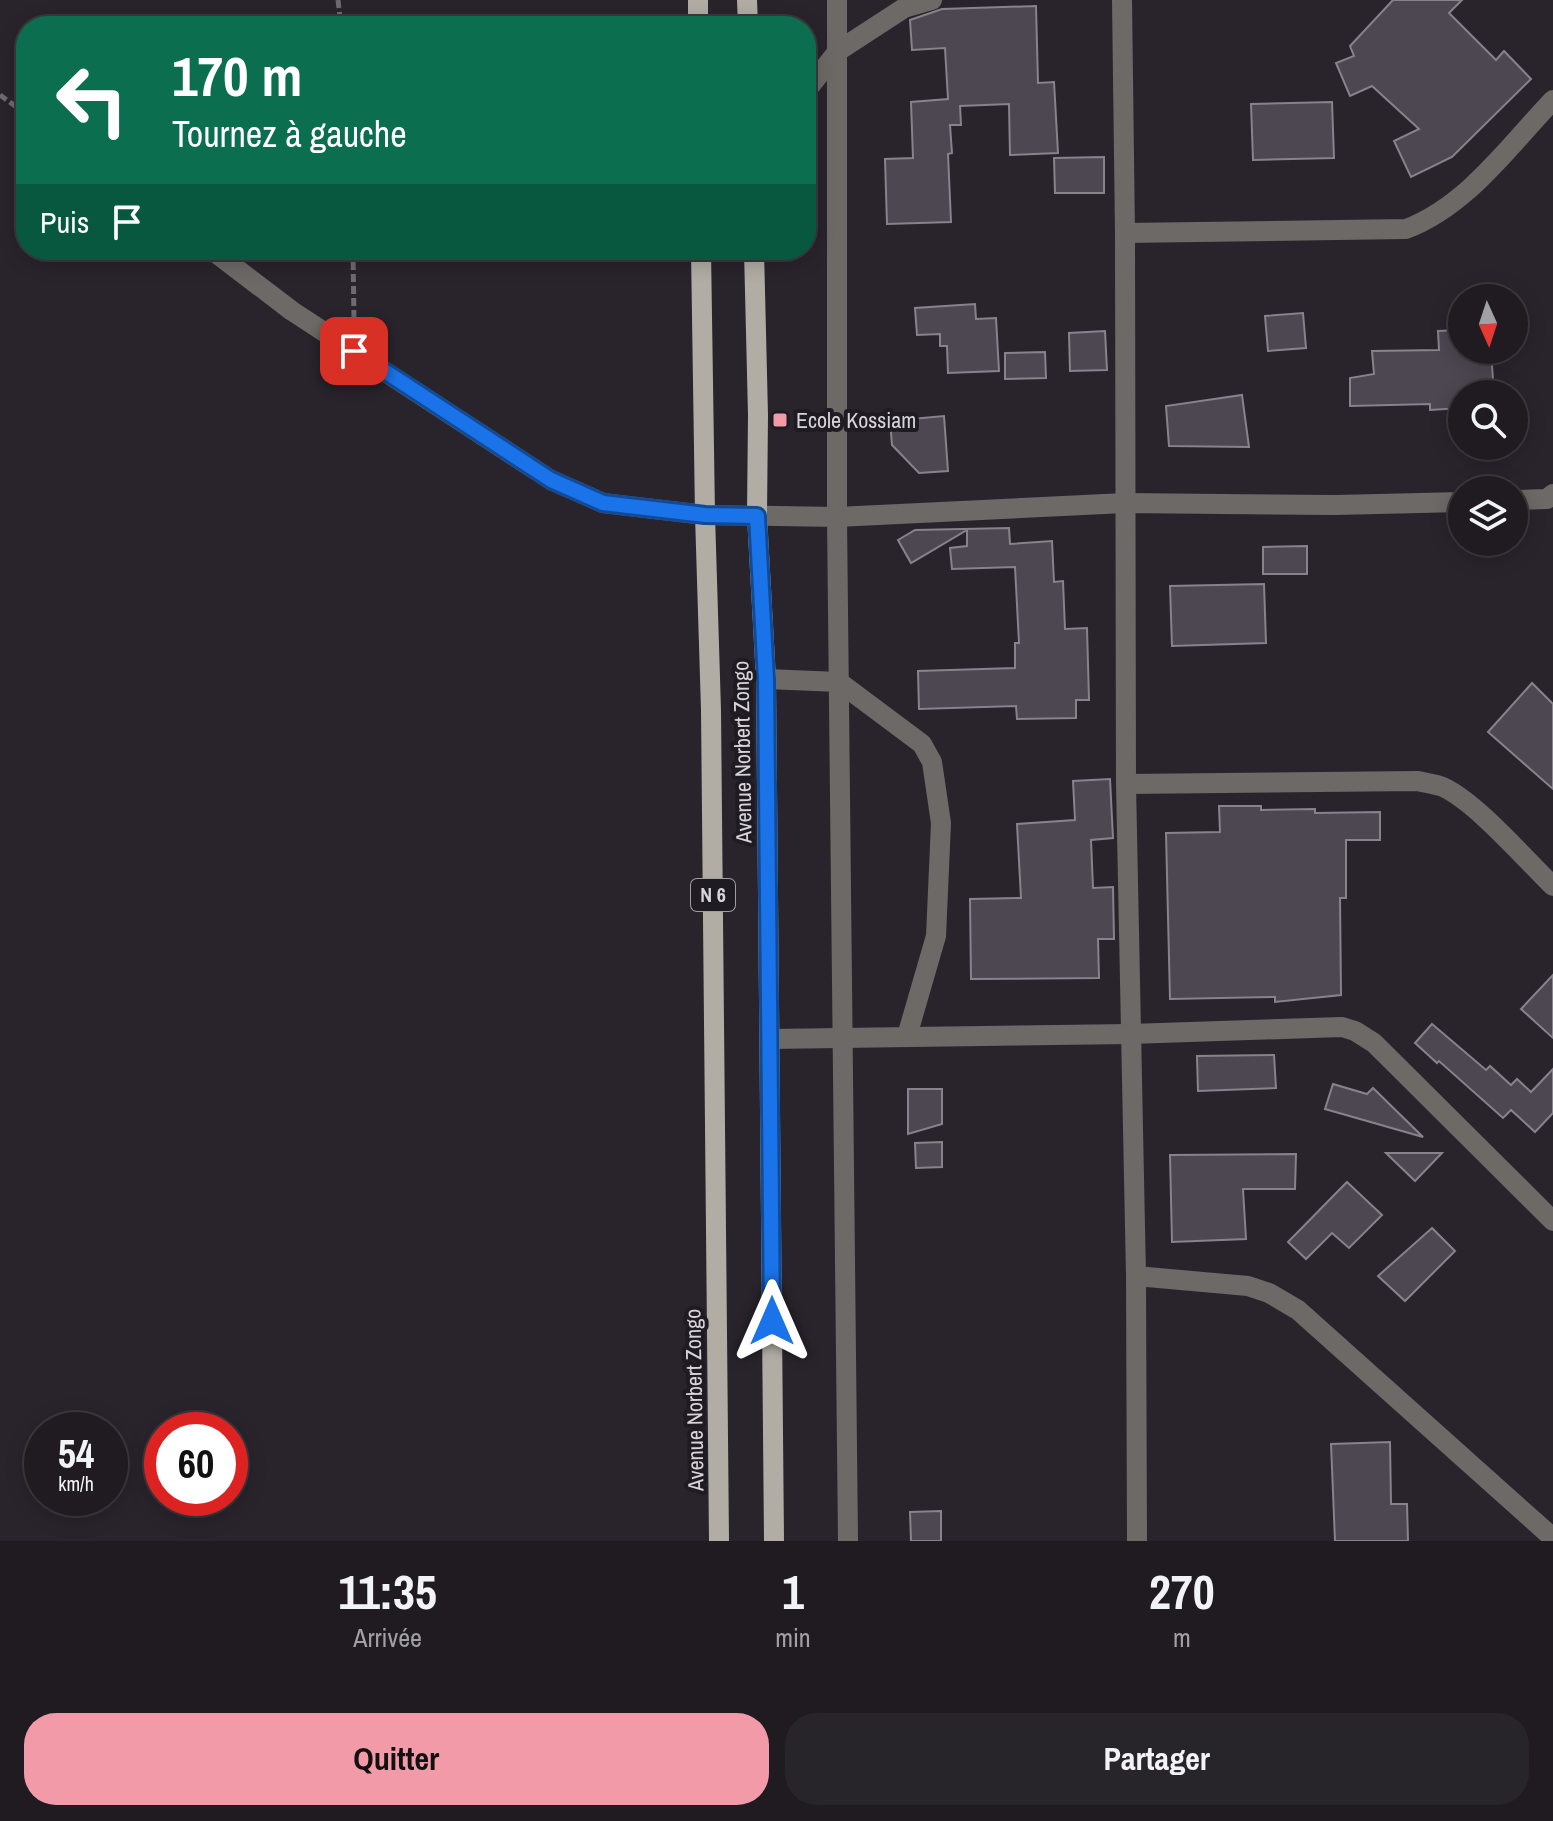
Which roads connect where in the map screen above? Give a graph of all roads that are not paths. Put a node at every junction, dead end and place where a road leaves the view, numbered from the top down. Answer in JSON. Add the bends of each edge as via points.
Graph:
{"nodes":[{"id":1,"x":837,"y":0,"type":"edge"},
{"id":2,"x":932,"y":0,"type":"edge"},
{"id":3,"x":1122,"y":0,"type":"edge"},
{"id":4,"x":838,"y":51,"type":"junction"},
{"id":5,"x":816,"y":78,"type":"edge"},
{"id":6,"x":1553,"y":100,"type":"edge"},
{"id":7,"x":1125,"y":233,"type":"junction"},
{"id":8,"x":225,"y":260,"type":"edge"},
{"id":9,"x":701,"y":260,"type":"edge"},
{"id":10,"x":754,"y":260,"type":"edge"},
{"id":11,"x":1528,"y":500,"type":"edge"},
{"id":12,"x":1551,"y":500,"type":"edge"},
{"id":13,"x":1448,"y":502,"type":"edge"},
{"id":14,"x":1125,"y":503,"type":"junction"},
{"id":15,"x":705,"y":515,"type":"junction"},
{"id":16,"x":757,"y":516,"type":"junction"},
{"id":17,"x":837,"y":517,"type":"junction"},
{"id":18,"x":766,"y":679,"type":"junction"},
{"id":19,"x":839,"y":682,"type":"junction"},
{"id":20,"x":1126,"y":784,"type":"junction"},
{"id":21,"x":1553,"y":886,"type":"edge"},
{"id":22,"x":1130,"y":1034,"type":"junction"},
{"id":23,"x":843,"y":1036,"type":"junction"},
{"id":24,"x":907,"y":1036,"type":"junction"},
{"id":25,"x":770,"y":1039,"type":"junction"},
{"id":26,"x":1553,"y":1221,"type":"edge"},
{"id":27,"x":1136,"y":1276,"type":"junction"},
{"id":28,"x":1553,"y":1538,"type":"edge"},
{"id":29,"x":719,"y":1541,"type":"edge"},
{"id":30,"x":774,"y":1541,"type":"edge"},
{"id":31,"x":848,"y":1541,"type":"edge"},
{"id":32,"x":1137,"y":1541,"type":"edge"}],
"edges":[{"from":1,"to":4,"type":"street"},
{"from":2,"to":4,"type":"street","via":[[904,8]]},
{"from":3,"to":7,"type":"street"},
{"from":4,"to":5,"type":"street"},
{"from":4,"to":17,"type":"street"},
{"from":6,"to":7,"type":"street","via":[[1449,207],[1406,229]]},
{"from":7,"to":14,"type":"street"},
{"from":8,"to":15,"type":"street","via":[[292,311],[551,480],[603,503]]},
{"from":9,"to":15,"type":"main road","name":"Avenue Norbert Zongo","number":"N 6"},
{"from":10,"to":16,"type":"main road","name":"Avenue Norbert Zongo"},
{"from":11,"to":12,"type":"street"},
{"from":13,"to":14,"type":"street"},
{"from":14,"to":17,"type":"street"},
{"from":14,"to":20,"type":"street"},
{"from":15,"to":16,"type":"street"},
{"from":15,"to":29,"type":"main road","name":"Avenue Norbert Zongo","number":"N 6"},
{"from":16,"to":17,"type":"street"},
{"from":16,"to":18,"type":"main road","name":"Avenue Norbert Zongo"},
{"from":17,"to":19,"type":"street"},
{"from":18,"to":19,"type":"street"},
{"from":18,"to":25,"type":"main road","name":"Avenue Norbert Zongo"},
{"from":19,"to":23,"type":"street"},
{"from":19,"to":24,"type":"street","via":[[922,744],[932,762],[941,823],[936,936]]},
{"from":20,"to":21,"type":"street","via":[[1433,784],[1472,808]]},
{"from":20,"to":22,"type":"street"},
{"from":22,"to":24,"type":"street"},
{"from":22,"to":26,"type":"street","via":[[1329,1026],[1355,1031],[1374,1043]]},
{"from":22,"to":27,"type":"street"},
{"from":23,"to":24,"type":"street"},
{"from":23,"to":25,"type":"street"},
{"from":23,"to":31,"type":"street"},
{"from":25,"to":30,"type":"main road","name":"Avenue Norbert Zongo"},
{"from":27,"to":28,"type":"street","via":[[1248,1286],[1282,1299]]},
{"from":27,"to":32,"type":"street"}]}
